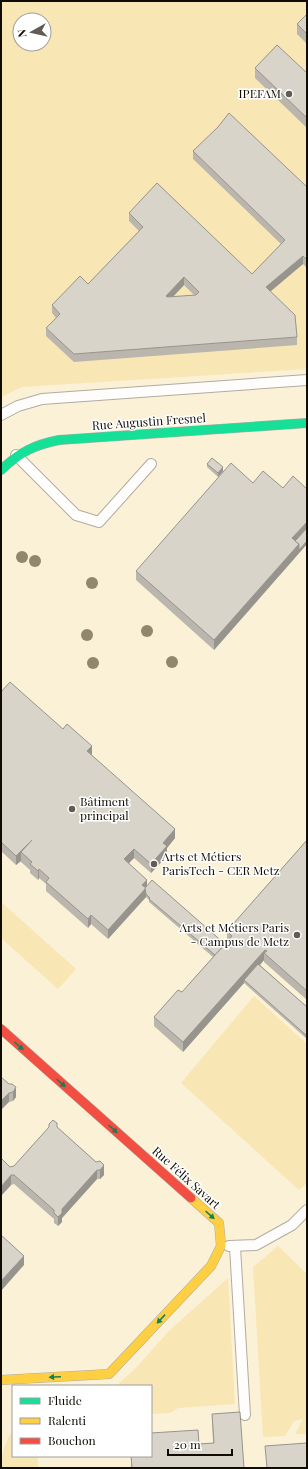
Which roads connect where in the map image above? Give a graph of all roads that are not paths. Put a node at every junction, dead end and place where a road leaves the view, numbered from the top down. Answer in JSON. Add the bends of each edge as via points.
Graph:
{"nodes":[{"id":1,"x":307,"y":380,"type":"edge"},
{"id":2,"x":1,"y":415,"type":"edge"},
{"id":3,"x":307,"y":423,"type":"edge"},
{"id":4,"x":16,"y":455,"type":"junction"},
{"id":5,"x":151,"y":464,"type":"dead end"},
{"id":6,"x":1,"y":470,"type":"edge"},
{"id":7,"x":1,"y":1029,"type":"edge"},
{"id":8,"x":307,"y":1210,"type":"edge"},
{"id":9,"x":221,"y":1246,"type":"junction"},
{"id":10,"x":235,"y":1247,"type":"junction"},
{"id":11,"x":1,"y":1380,"type":"edge"},
{"id":12,"x":245,"y":1415,"type":"dead end"}],
"edges":[{"from":1,"to":2,"type":"lane","via":[[42,399],[18,406]]},
{"from":3,"to":4,"type":"street","name":"Rue Augustin Fresnel","via":[[59,440],[35,445]]},
{"from":4,"to":5,"type":"lane","via":[[76,515],[99,522]]},
{"from":4,"to":6,"type":"street","name":"Rue Augustin Fresnel"},
{"from":7,"to":9,"type":"street","name":"Rue Félix Savart","one_way":true,"via":[[219,1223]]},
{"from":8,"to":10,"type":"lane","via":[[292,1225],[256,1245]]},
{"from":9,"to":10,"type":"lane"},
{"from":9,"to":11,"type":"street","one_way":true,"via":[[211,1266],[109,1374]]},
{"from":10,"to":12,"type":"lane"}]}
